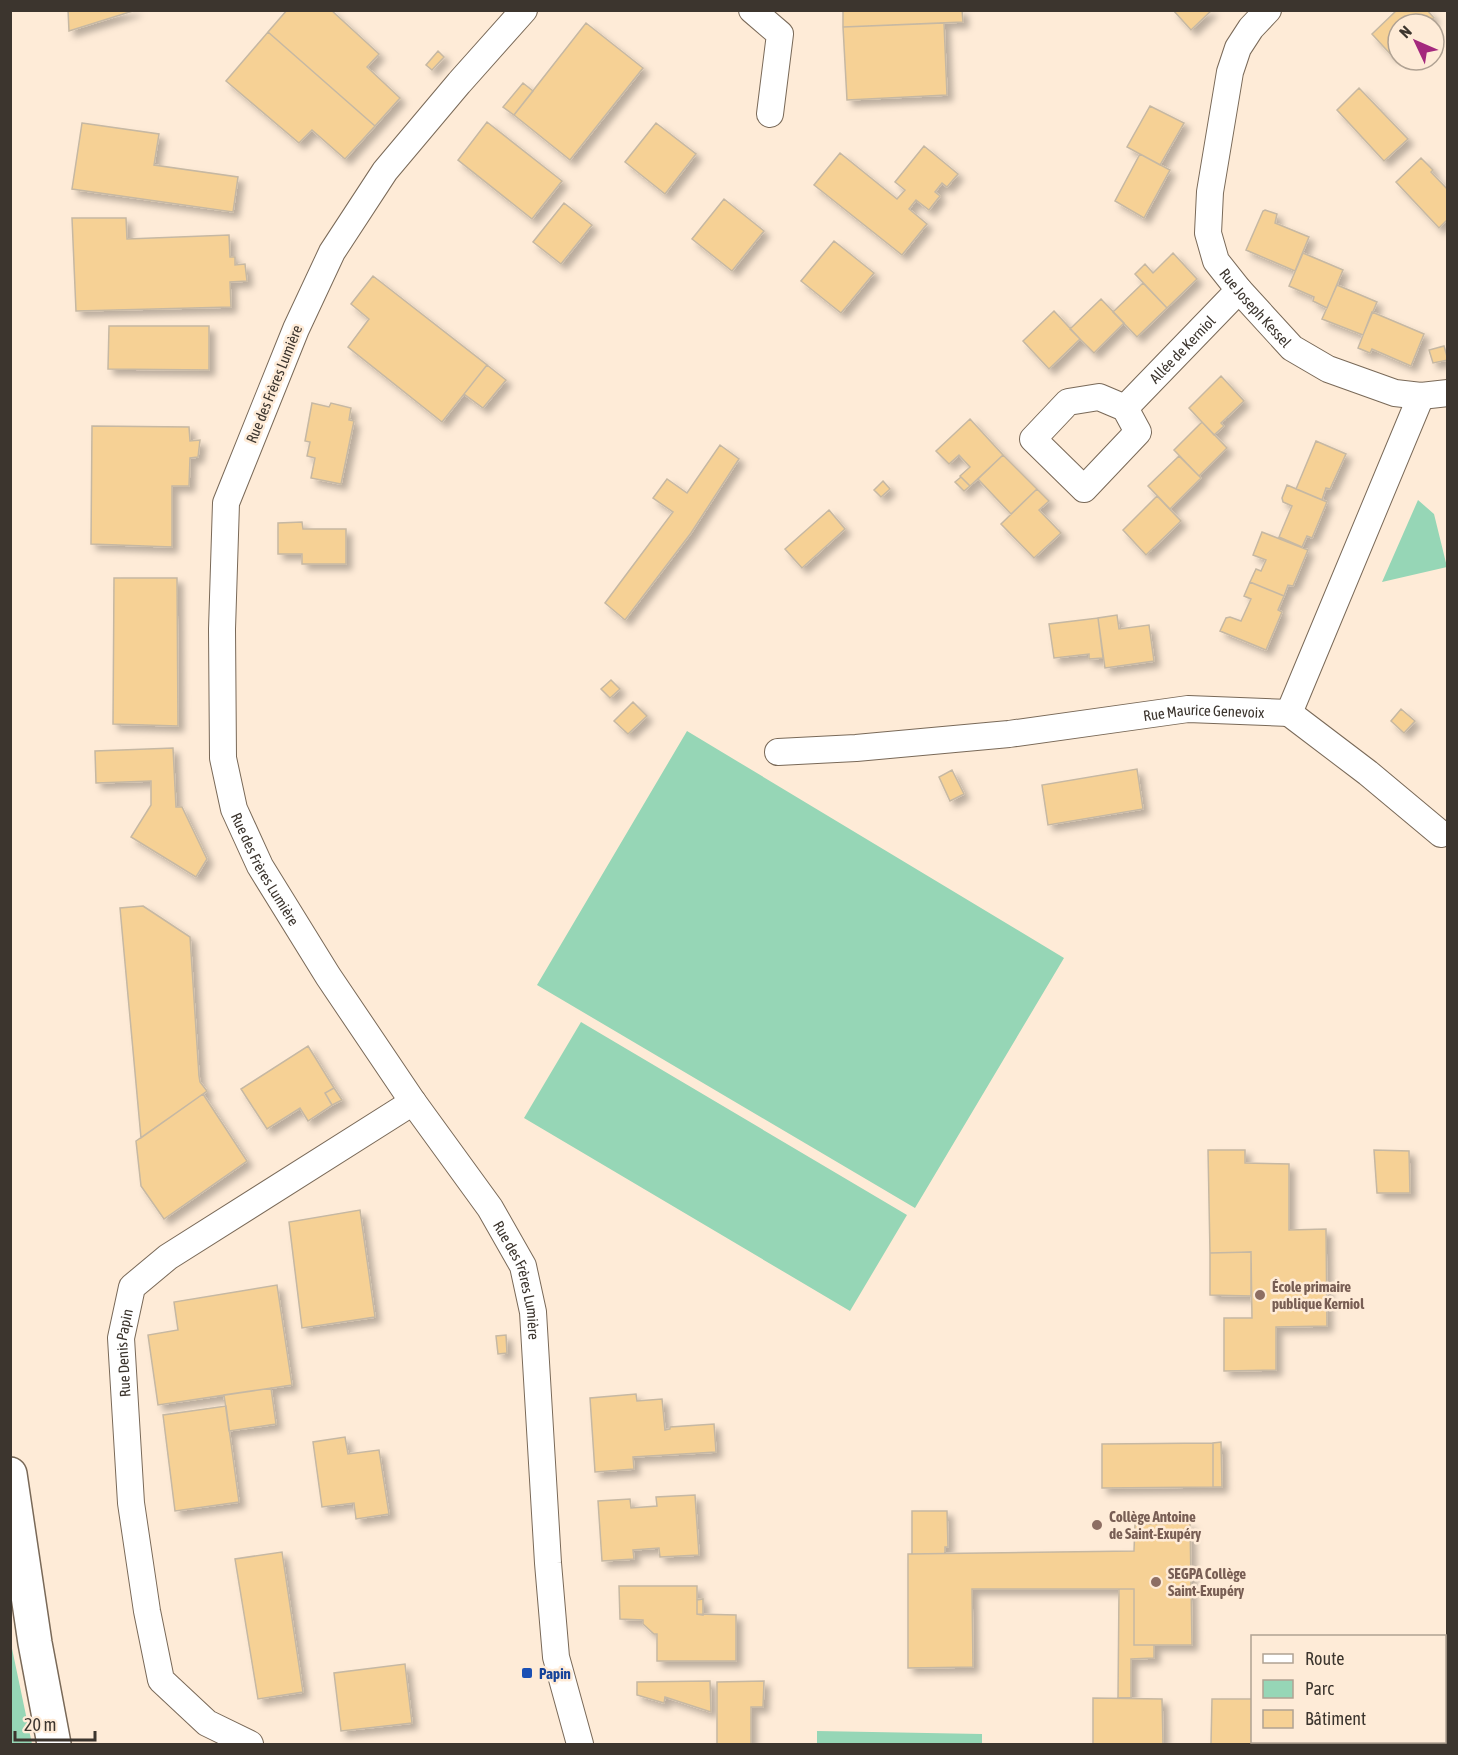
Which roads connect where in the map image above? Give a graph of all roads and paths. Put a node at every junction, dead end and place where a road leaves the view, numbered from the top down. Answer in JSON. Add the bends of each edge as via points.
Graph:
{"nodes":[{"id":1,"x":524,"y":10,"type":"edge"},
{"id":2,"x":752,"y":10,"type":"edge"},
{"id":3,"x":1268,"y":10,"type":"edge"},
{"id":4,"x":770,"y":114,"type":"dead end"},
{"id":5,"x":1239,"y":290,"type":"junction"},
{"id":6,"x":1448,"y":393,"type":"edge"},
{"id":7,"x":1421,"y":396,"type":"junction"},
{"id":8,"x":1125,"y":408,"type":"dead end"},
{"id":9,"x":1289,"y":713,"type":"junction"},
{"id":10,"x":778,"y":752,"type":"dead end"},
{"id":11,"x":1445,"y":836,"type":"edge"},
{"id":12,"x":413,"y":1102,"type":"junction"},
{"id":13,"x":10,"y":1474,"type":"edge"},
{"id":14,"x":54,"y":1744,"type":"edge"},
{"id":15,"x":250,"y":1744,"type":"edge"},
{"id":16,"x":580,"y":1744,"type":"edge"}],
"edges":[{"from":1,"to":12,"type":"street","name":"Rue des Frères Lumière","via":[[385,171],[332,252],[296,329],[226,503],[223,758],[234,809],[260,866]]},
{"from":2,"to":4,"type":"street","via":[[780,34]]},
{"from":3,"to":5,"type":"street","name":"Rue Joseph Kessel","via":[[1238,48],[1210,192],[1208,233],[1216,261]]},
{"from":5,"to":7,"type":"street","name":"Rue Joseph Kessel","via":[[1292,348],[1328,369],[1395,393]]},
{"from":5,"to":8,"type":"street","name":"Allée de Kerniol"},
{"from":6,"to":7,"type":"street","name":"Rue Joseph Kessel"},
{"from":7,"to":9,"type":"street"},
{"from":9,"to":10,"type":"street","name":"Rue Maurice Genevoix","via":[[1188,709],[1009,734]]},
{"from":9,"to":11,"type":"street"},
{"from":12,"to":15,"type":"street","name":"Rue Denis Papin","via":[[168,1257],[132,1287],[121,1338],[131,1503],[161,1680],[207,1722]]},
{"from":12,"to":16,"type":"street","name":"Rue des Frères Lumière","via":[[490,1208],[523,1266],[533,1312],[556,1657]]},
{"from":13,"to":14,"type":"main road"}]}
